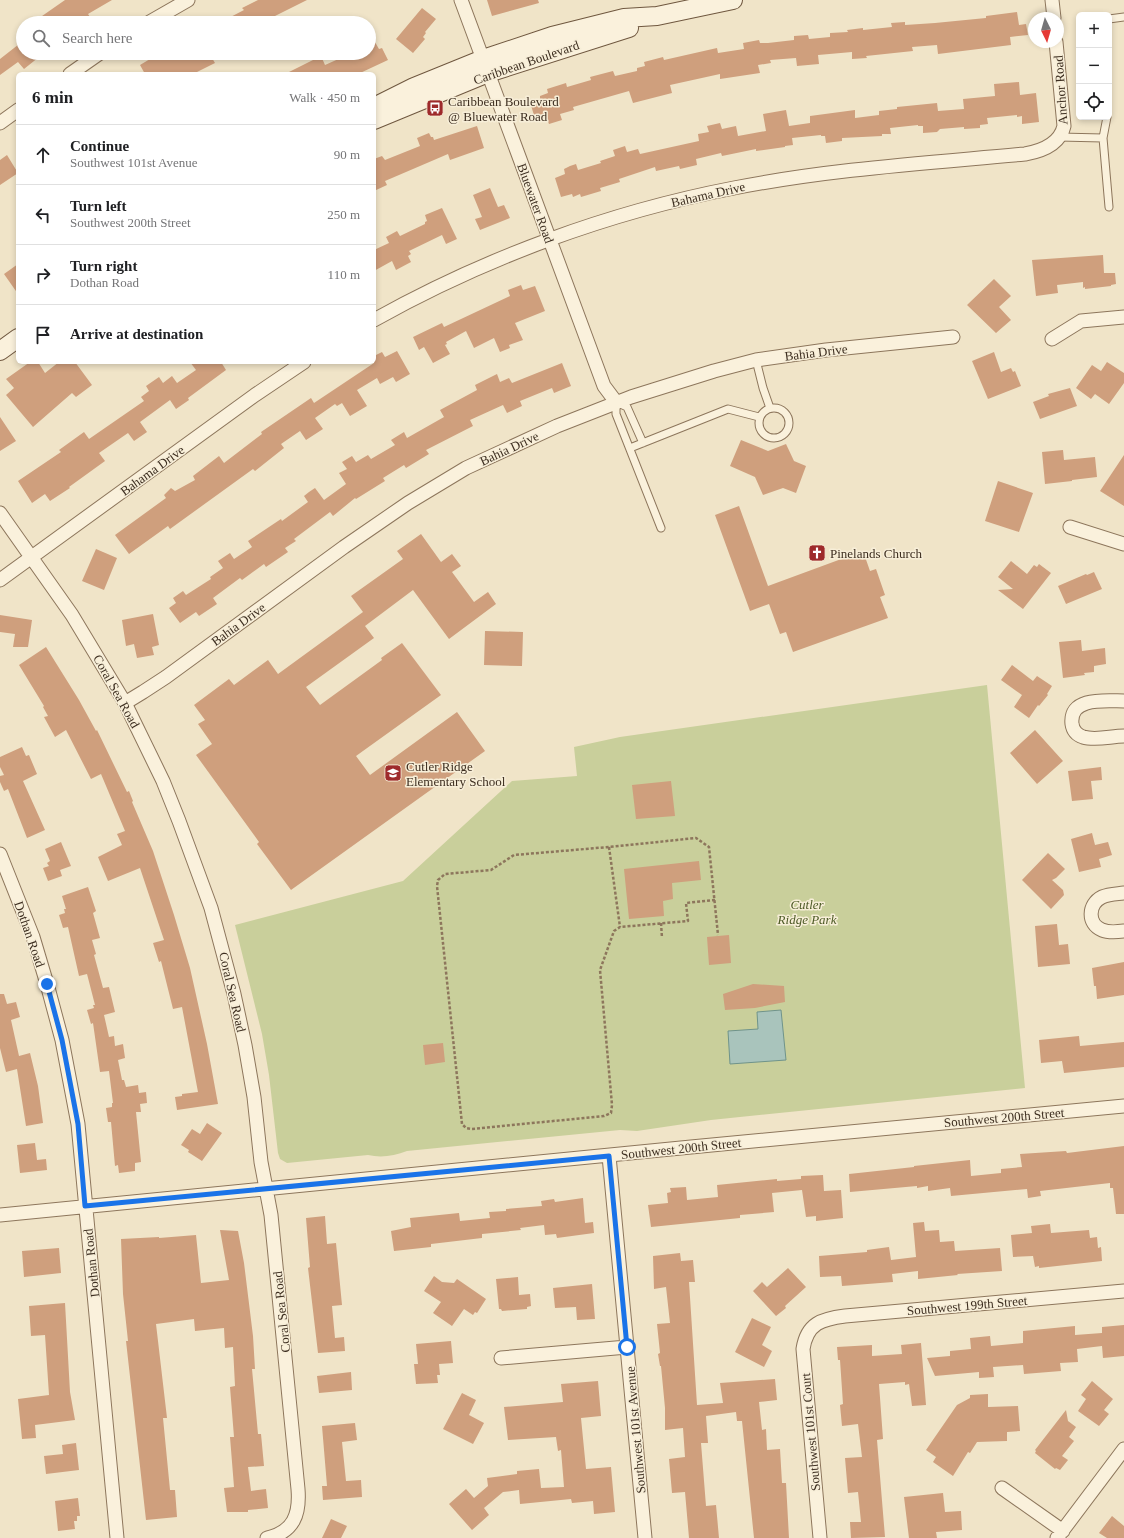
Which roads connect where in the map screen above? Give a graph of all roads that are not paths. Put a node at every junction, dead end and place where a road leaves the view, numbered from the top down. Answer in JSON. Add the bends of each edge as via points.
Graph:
{"nodes":[{"id":1,"x":188,"y":0,"type":"edge"},
{"id":2,"x":461,"y":0,"type":"edge"},
{"id":3,"x":733,"y":0,"type":"edge"},
{"id":4,"x":1052,"y":0,"type":"edge"},
{"id":5,"x":1053,"y":12,"type":"edge"},
{"id":6,"x":160,"y":16,"type":"edge"},
{"id":7,"x":1124,"y":17,"type":"edge"},
{"id":8,"x":1112,"y":19,"type":"edge"},
{"id":9,"x":1057,"y":48,"type":"edge"},
{"id":10,"x":90,"y":60,"type":"edge"},
{"id":11,"x":485,"y":66,"type":"junction"},
{"id":12,"x":73,"y":72,"type":"edge"},
{"id":13,"x":376,"y":106,"type":"edge"},
{"id":14,"x":16,"y":111,"type":"edge"},
{"id":15,"x":376,"y":119,"type":"edge"},
{"id":16,"x":1106,"y":120,"type":"edge"},
{"id":17,"x":0,"y":123,"type":"edge"},
{"id":18,"x":1059,"y":137,"type":"junction"},
{"id":19,"x":1103,"y":138,"type":"junction"},
{"id":20,"x":1108,"y":207,"type":"dead end"},
{"id":21,"x":549,"y":241,"type":"junction"},
{"id":22,"x":1124,"y":317,"type":"edge"},
{"id":23,"x":376,"y":319,"type":"edge"},
{"id":24,"x":953,"y":337,"type":"dead end"},
{"id":25,"x":16,"y":339,"type":"edge"},
{"id":26,"x":1052,"y":339,"type":"dead end"},
{"id":27,"x":0,"y":351,"type":"edge"},
{"id":28,"x":756,"y":360,"type":"junction"},
{"id":29,"x":301,"y":364,"type":"edge"},
{"id":30,"x":616,"y":402,"type":"junction"},
{"id":31,"x":770,"y":408,"type":"junction"},
{"id":32,"x":759,"y":417,"type":"junction"},
{"id":33,"x":643,"y":442,"type":"junction"},
{"id":34,"x":630,"y":448,"type":"junction"},
{"id":35,"x":0,"y":513,"type":"edge"},
{"id":36,"x":1070,"y":527,"type":"dead end"},
{"id":37,"x":661,"y":528,"type":"dead end"},
{"id":38,"x":1124,"y":544,"type":"edge"},
{"id":39,"x":32,"y":557,"type":"junction"},
{"id":40,"x":0,"y":580,"type":"edge"},
{"id":41,"x":1124,"y":701,"type":"edge"},
{"id":42,"x":125,"y":703,"type":"junction"},
{"id":43,"x":1124,"y":736,"type":"edge"},
{"id":44,"x":0,"y":854,"type":"edge"},
{"id":45,"x":1124,"y":893,"type":"edge"},
{"id":46,"x":1124,"y":931,"type":"edge"},
{"id":47,"x":1124,"y":1106,"type":"edge"},
{"id":48,"x":609,"y":1156,"type":"junction"},
{"id":49,"x":267,"y":1189,"type":"junction"},
{"id":50,"x":85,"y":1206,"type":"junction"},
{"id":51,"x":0,"y":1215,"type":"edge"},
{"id":52,"x":1124,"y":1291,"type":"edge"},
{"id":53,"x":812,"y":1327,"type":"joint"},
{"id":54,"x":627,"y":1347,"type":"junction"},
{"id":55,"x":501,"y":1358,"type":"dead end"},
{"id":56,"x":1124,"y":1449,"type":"edge"},
{"id":57,"x":1002,"y":1488,"type":"dead end"},
{"id":58,"x":1060,"y":1534,"type":"edge"},
{"id":59,"x":117,"y":1538,"type":"edge"},
{"id":60,"x":267,"y":1538,"type":"edge"},
{"id":61,"x":645,"y":1538,"type":"edge"},
{"id":62,"x":820,"y":1538,"type":"edge"}],
"edges":[{"from":1,"to":6,"type":"street"},
{"from":2,"to":11,"type":"street","name":"Bluewater Road"},
{"from":3,"to":11,"type":"street","name":"Caribbean Boulevard","via":[[657,16],[624,18],[566,32]]},
{"from":4,"to":5,"type":"street"},
{"from":7,"to":8,"type":"lane"},
{"from":9,"to":18,"type":"street","name":"Anchor Road","via":[[1064,126]]},
{"from":10,"to":12,"type":"street"},
{"from":11,"to":13,"type":"street","name":"Caribbean Boulevard","via":[[414,86]]},
{"from":11,"to":15,"type":"street","name":"Caribbean Boulevard"},
{"from":11,"to":21,"type":"street","name":"Bluewater Road"},
{"from":14,"to":17,"type":"street"},
{"from":16,"to":19,"type":"lane"},
{"from":18,"to":19,"type":"lane"},
{"from":18,"to":21,"type":"street","name":"Bahama Drive","via":[[1040,151],[1025,154],[841,172],[733,188],[624,216]]},
{"from":19,"to":20,"type":"lane"},
{"from":21,"to":23,"type":"street","name":"Bahama Drive","via":[[453,278]]},
{"from":21,"to":30,"type":"street","name":"Bluewater Road","via":[[604,386]]},
{"from":22,"to":26,"type":"street","via":[[1081,321]]},
{"from":24,"to":28,"type":"street","name":"Bahia Drive"},
{"from":25,"to":27,"type":"street"},
{"from":28,"to":30,"type":"street","name":"Bahia Drive","via":[[672,383]]},
{"from":28,"to":31,"type":"lane"},
{"from":29,"to":39,"type":"street","name":"Bahama Drive"},
{"from":30,"to":33,"type":"lane","via":[[627,408]]},
{"from":30,"to":34,"type":"lane","via":[[616,414]]},
{"from":30,"to":42,"type":"street","name":"Bahia Drive","via":[[516,444],[466,468],[438,485],[381,522],[166,677]]},
{"from":31,"to":32,"type":"lane"},
{"from":31,"to":32,"type":"lane","via":[[780,409],[788,416],[789,426],[784,435],[774,439],[764,436],[759,427]]},
{"from":32,"to":33,"type":"lane","via":[[728,409]]},
{"from":33,"to":34,"type":"lane"},
{"from":34,"to":37,"type":"lane"},
{"from":35,"to":39,"type":"street","name":"Coral Sea Road"},
{"from":36,"to":38,"type":"street"},
{"from":39,"to":40,"type":"street","name":"Bahama Drive"},
{"from":39,"to":42,"type":"street","name":"Coral Sea Road","via":[[80,628]]},
{"from":41,"to":43,"type":"street","via":[[1084,703],[1077,709],[1072,721],[1076,734],[1085,738]]},
{"from":42,"to":49,"type":"street","name":"Coral Sea Road","via":[[183,829],[216,925],[245,1045]]},
{"from":44,"to":50,"type":"street","name":"Dothan Road","via":[[32,937],[62,1040],[78,1124]]},
{"from":45,"to":46,"type":"street","via":[[1102,897],[1094,905],[1091,915],[1101,930]]},
{"from":47,"to":48,"type":"street","name":"Southwest 200th Street","via":[[691,1146]]},
{"from":48,"to":49,"type":"street","name":"Southwest 200th Street"},
{"from":48,"to":54,"type":"street","name":"Southwest 101st Avenue"},
{"from":49,"to":50,"type":"street","name":"Southwest 200th Street"},
{"from":49,"to":60,"type":"street","name":"Coral Sea Road","via":[[299,1506],[292,1524],[278,1535]]},
{"from":50,"to":51,"type":"street","name":"Southwest 200th Street"},
{"from":50,"to":59,"type":"street","name":"Dothan Road"},
{"from":52,"to":53,"type":"street","name":"Southwest 199th Street","via":[[836,1317],[823,1320]]},
{"from":53,"to":62,"type":"street","name":"Southwest 101st Court","via":[[804,1343],[803,1356]]},
{"from":54,"to":55,"type":"street"},
{"from":54,"to":61,"type":"street","name":"Southwest 101st Avenue"},
{"from":56,"to":58,"type":"street"},
{"from":57,"to":58,"type":"street"}]}
